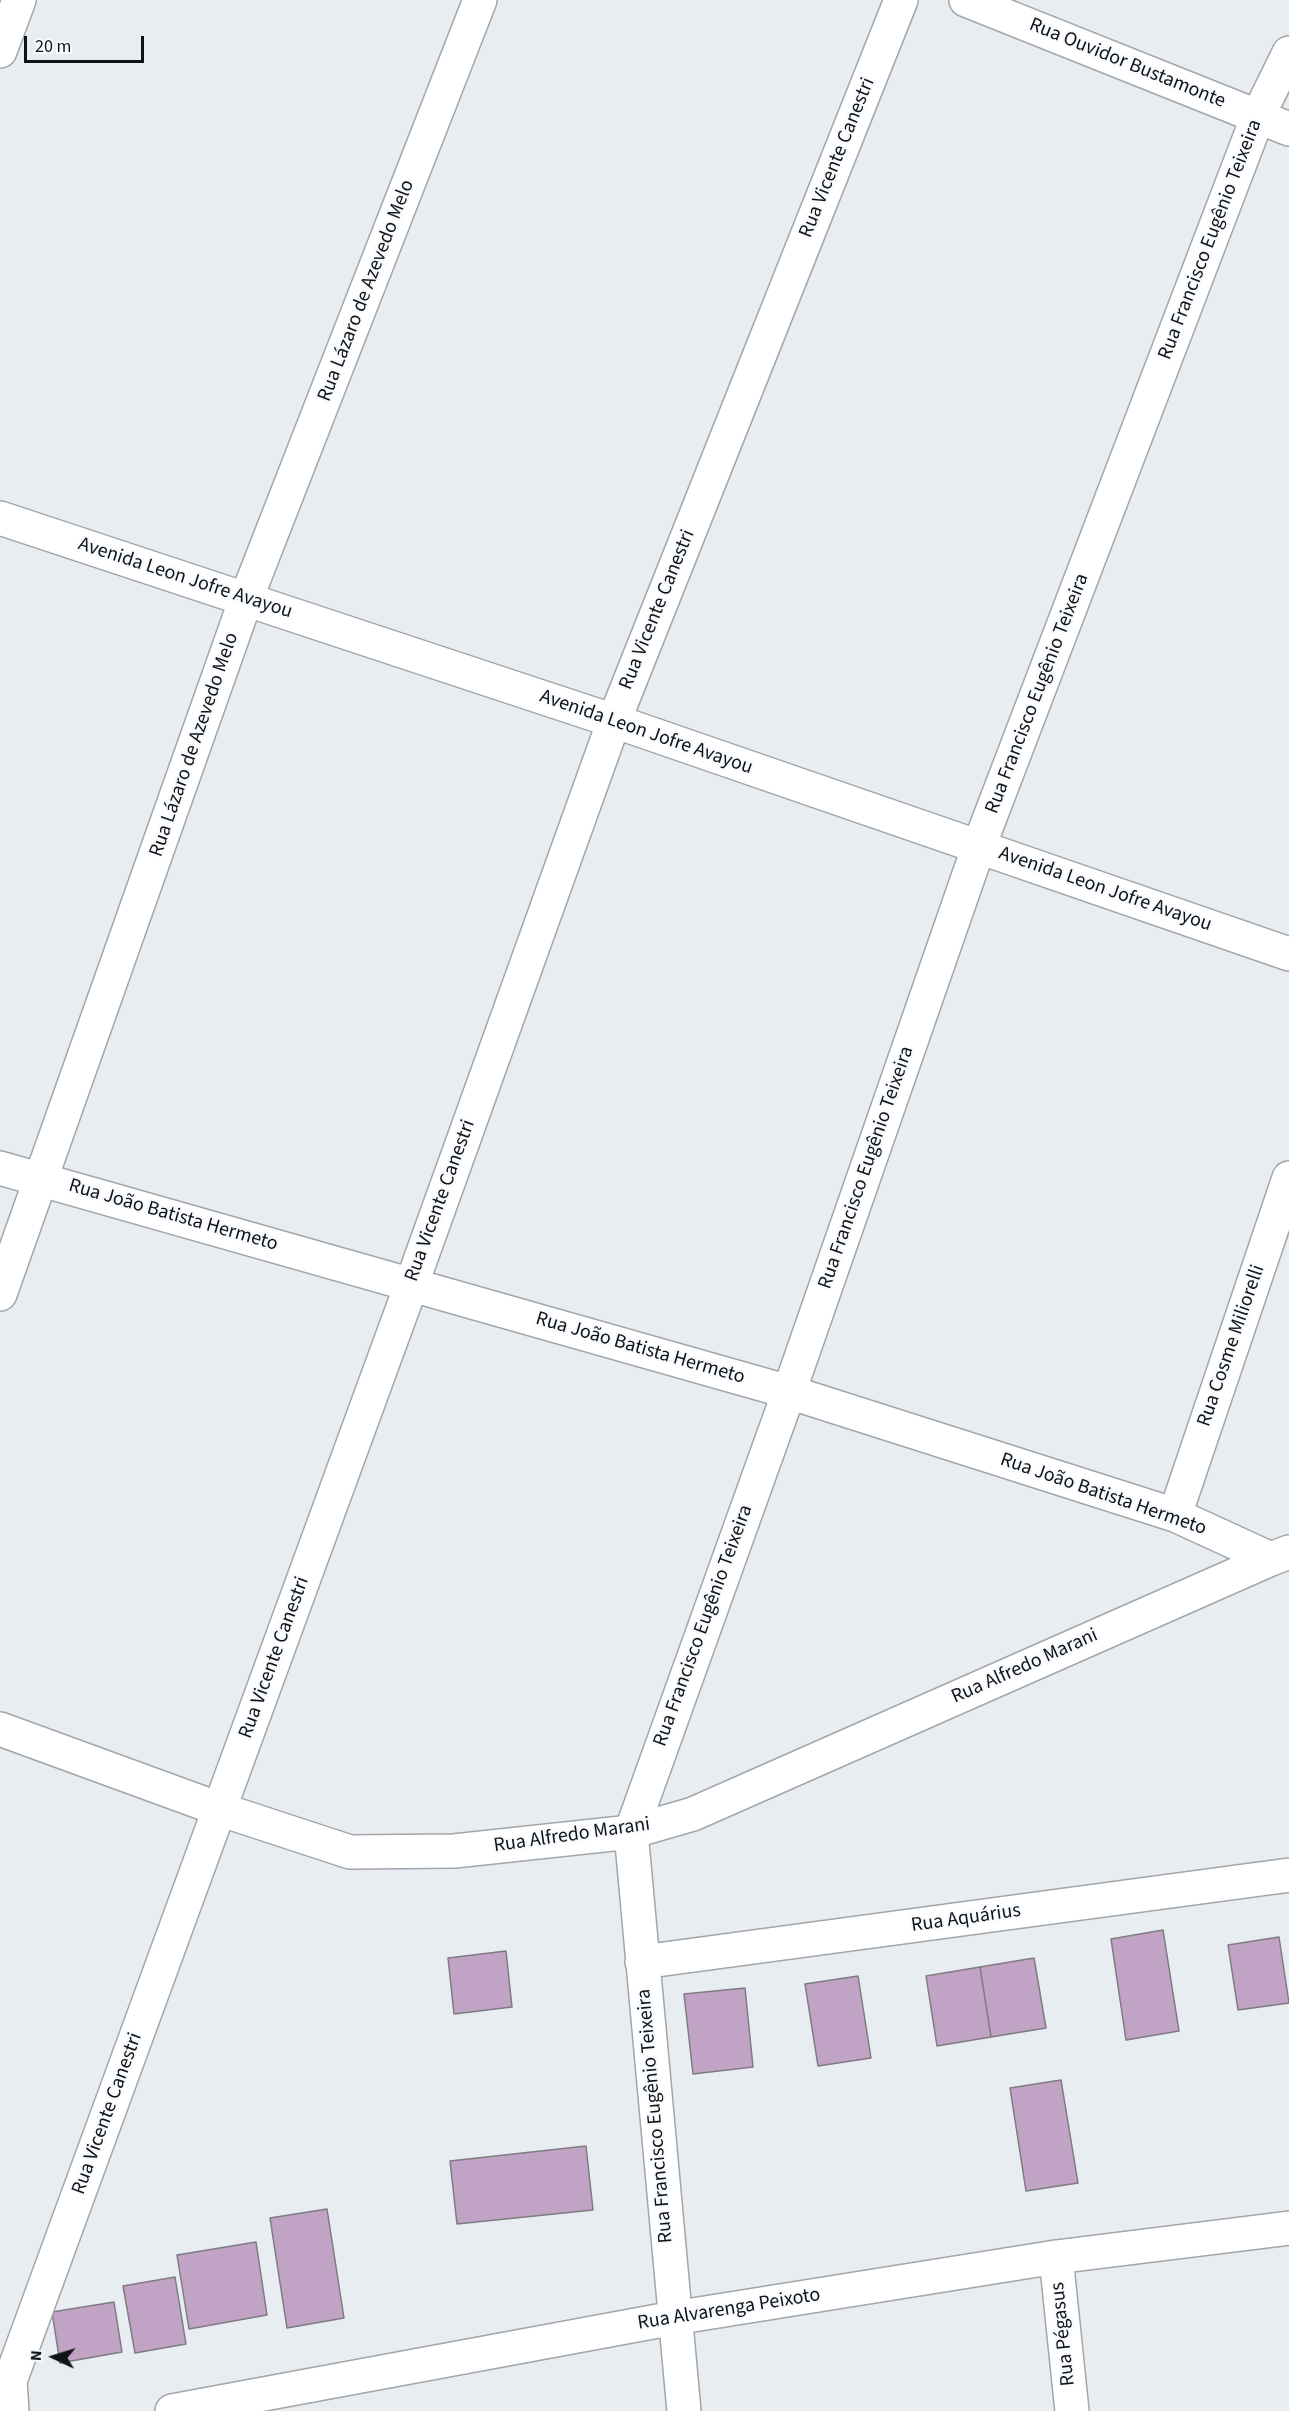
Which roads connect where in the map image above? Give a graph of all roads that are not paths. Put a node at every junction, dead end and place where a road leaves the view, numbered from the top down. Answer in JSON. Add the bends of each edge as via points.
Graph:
{"nodes":[{"id":1,"x":19,"y":0,"type":"edge"},
{"id":2,"x":480,"y":0,"type":"edge"},
{"id":3,"x":901,"y":0,"type":"edge"},
{"id":4,"x":966,"y":0,"type":"edge"},
{"id":5,"x":0,"y":51,"type":"edge"},
{"id":6,"x":1289,"y":53,"type":"edge"},
{"id":7,"x":1258,"y":116,"type":"junction"},
{"id":8,"x":1289,"y":129,"type":"edge"},
{"id":9,"x":0,"y":518,"type":"edge"},
{"id":10,"x":246,"y":599,"type":"junction"},
{"id":11,"x":614,"y":721,"type":"junction"},
{"id":12,"x":980,"y":846,"type":"junction"},
{"id":13,"x":1289,"y":954,"type":"edge"},
{"id":14,"x":0,"y":1168,"type":"edge"},
{"id":15,"x":1289,"y":1178,"type":"edge"},
{"id":16,"x":42,"y":1180,"type":"junction"},
{"id":17,"x":412,"y":1283,"type":"junction"},
{"id":18,"x":0,"y":1294,"type":"edge"},
{"id":19,"x":789,"y":1392,"type":"junction"},
{"id":20,"x":1174,"y":1515,"type":"junction"},
{"id":21,"x":1280,"y":1555,"type":"edge"},
{"id":22,"x":0,"y":1729,"type":"edge"},
{"id":23,"x":219,"y":1809,"type":"junction"},
{"id":24,"x":631,"y":1832,"type":"junction"},
{"id":25,"x":1289,"y":1875,"type":"edge"},
{"id":26,"x":642,"y":1962,"type":"junction"},
{"id":27,"x":1289,"y":2228,"type":"edge"},
{"id":28,"x":1056,"y":2257,"type":"junction"},
{"id":29,"x":674,"y":2318,"type":"junction"},
{"id":30,"x":12,"y":2411,"type":"edge"},
{"id":31,"x":172,"y":2411,"type":"edge"},
{"id":32,"x":684,"y":2411,"type":"edge"},
{"id":33,"x":1072,"y":2411,"type":"edge"}],
"edges":[{"from":1,"to":5,"type":"street"},
{"from":2,"to":10,"type":"street","name":"Rua Lázaro de Azevedo Melo"},
{"from":3,"to":11,"type":"street","name":"Rua Vicente Canestri"},
{"from":4,"to":7,"type":"street","name":"Rua Ouvidor Bustamonte"},
{"from":6,"to":7,"type":"street","name":"Rua Francisco Eugênio Teixeira"},
{"from":7,"to":8,"type":"street","name":"Rua Ouvidor Bustamonte"},
{"from":7,"to":12,"type":"street","name":"Rua Francisco Eugênio Teixeira"},
{"from":9,"to":10,"type":"street","name":"Avenida Leon Jofre Avayou"},
{"from":10,"to":11,"type":"street","name":"Avenida Leon Jofre Avayou"},
{"from":10,"to":16,"type":"street","name":"Rua Lázaro de Azevedo Melo"},
{"from":11,"to":12,"type":"street","name":"Avenida Leon Jofre Avayou"},
{"from":11,"to":17,"type":"street","name":"Rua Vicente Canestri"},
{"from":12,"to":13,"type":"street","name":"Avenida Leon Jofre Avayou"},
{"from":12,"to":19,"type":"street","name":"Rua Francisco Eugênio Teixeira"},
{"from":14,"to":16,"type":"street","name":"Rua João Batista Hermeto"},
{"from":15,"to":20,"type":"street","name":"Rua Cosme Miliorelli"},
{"from":16,"to":17,"type":"street","name":"Rua João Batista Hermeto"},
{"from":16,"to":18,"type":"street","name":"Rua Lázaro de Azevedo Melo"},
{"from":17,"to":19,"type":"street","name":"Rua João Batista Hermeto"},
{"from":17,"to":23,"type":"street","name":"Rua Vicente Canestri"},
{"from":19,"to":20,"type":"street","name":"Rua João Batista Hermeto"},
{"from":19,"to":24,"type":"street","name":"Rua Francisco Eugênio Teixeira"},
{"from":20,"to":21,"type":"street","name":"Rua João Batista Hermeto"},
{"from":21,"to":24,"type":"street","name":"Rua Alfredo Marani","via":[[693,1814]]},
{"from":22,"to":23,"type":"street","name":"Rua Alfredo Marani"},
{"from":23,"to":24,"type":"street","name":"Rua Alfredo Marani","via":[[350,1852],[454,1851]]},
{"from":23,"to":30,"type":"street","name":"Rua Vicente Canestri","via":[[10,2381]]},
{"from":24,"to":26,"type":"street","name":"Rua Francisco Eugênio Teixeira"},
{"from":25,"to":26,"type":"street","name":"Rua Aquárius"},
{"from":26,"to":29,"type":"street","name":"Rua Francisco Eugênio Teixeira"},
{"from":27,"to":28,"type":"street","name":"Rua Alvarenga Peixoto"},
{"from":28,"to":29,"type":"street","name":"Rua Alvarenga Peixoto"},
{"from":28,"to":33,"type":"street","name":"Rua Pégasus"},
{"from":29,"to":31,"type":"street","name":"Rua Alvarenga Peixoto"},
{"from":29,"to":32,"type":"street","name":"Rua Francisco Eugênio Teixeira"}]}
